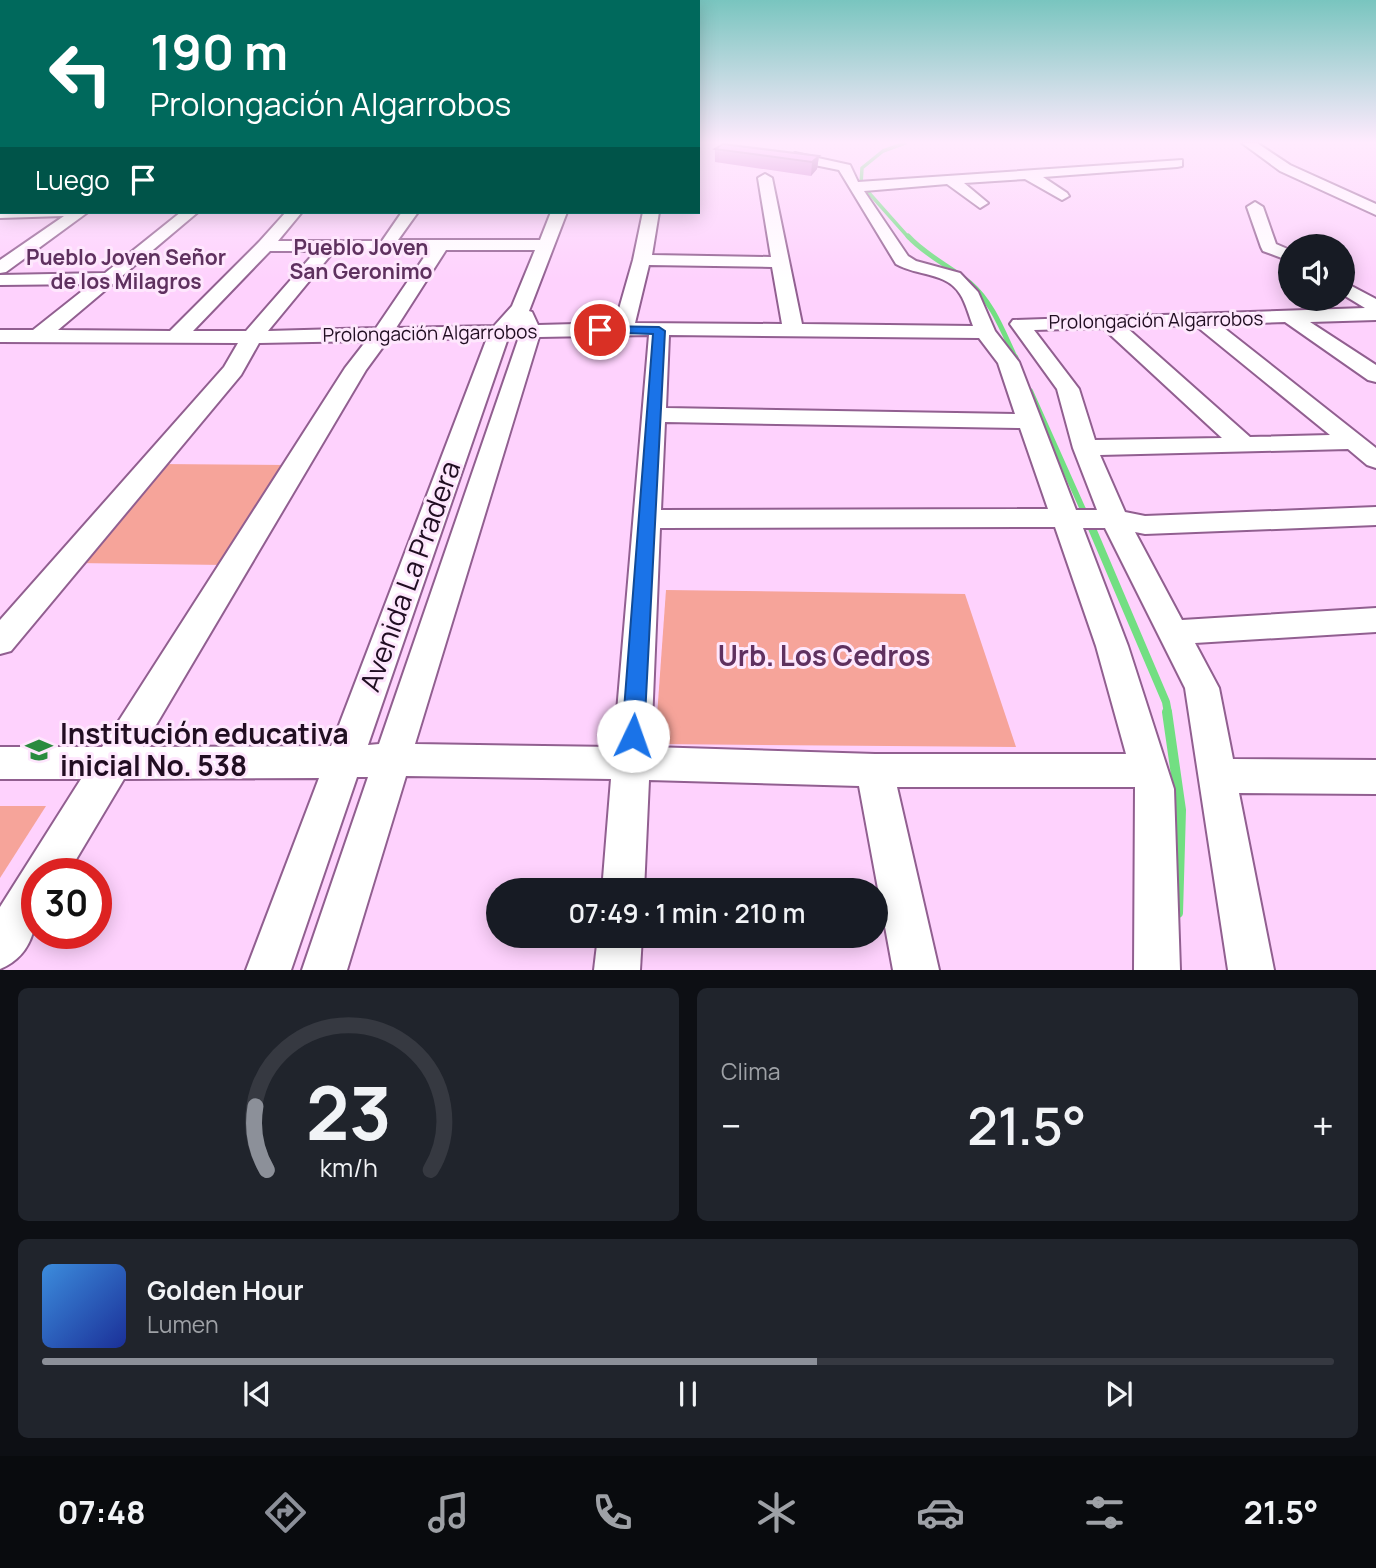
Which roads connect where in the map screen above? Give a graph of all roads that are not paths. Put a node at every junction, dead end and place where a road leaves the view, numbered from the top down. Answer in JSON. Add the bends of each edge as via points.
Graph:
{"nodes":[{"id":1,"x":767,"y":188,"type":"edge"},
{"id":2,"x":860,"y":188,"type":"edge"},
{"id":3,"x":960,"y":188,"type":"edge"},
{"id":4,"x":1050,"y":188,"type":"edge"},
{"id":5,"x":1329,"y":188,"type":"edge"},
{"id":6,"x":1062,"y":196,"type":"dead end"},
{"id":7,"x":980,"y":203,"type":"dead end"},
{"id":8,"x":1255,"y":207,"type":"dead end"},
{"id":9,"x":1376,"y":210,"type":"edge"},
{"id":10,"x":77,"y":214,"type":"edge"},
{"id":11,"x":188,"y":214,"type":"edge"},
{"id":12,"x":292,"y":214,"type":"edge"},
{"id":13,"x":409,"y":214,"type":"edge"},
{"id":14,"x":558,"y":214,"type":"edge"},
{"id":15,"x":651,"y":214,"type":"edge"},
{"id":16,"x":387,"y":245,"type":"junction"},
{"id":17,"x":441,"y":245,"type":"junction"},
{"id":18,"x":546,"y":245,"type":"junction"},
{"id":19,"x":265,"y":246,"type":"junction"},
{"id":20,"x":330,"y":246,"type":"junction"},
{"id":21,"x":1278,"y":251,"type":"edge"},
{"id":22,"x":642,"y":260,"type":"junction"},
{"id":23,"x":780,"y":262,"type":"junction"},
{"id":24,"x":0,"y":268,"type":"edge"},
{"id":25,"x":108,"y":278,"type":"junction"},
{"id":26,"x":0,"y":280,"type":"edge"},
{"id":27,"x":1355,"y":294,"type":"edge"},
{"id":28,"x":1376,"y":307,"type":"edge"},
{"id":29,"x":1376,"y":314,"type":"edge"},
{"id":30,"x":1290,"y":317,"type":"junction"},
{"id":31,"x":1200,"y":319,"type":"junction"},
{"id":32,"x":1109,"y":321,"type":"junction"},
{"id":33,"x":517,"y":323,"type":"junction"},
{"id":34,"x":623,"y":329,"type":"junction"},
{"id":35,"x":659,"y":331,"type":"junction"},
{"id":36,"x":793,"y":332,"type":"junction"},
{"id":37,"x":985,"y":332,"type":"junction"},
{"id":38,"x":382,"y":334,"type":"junction"},
{"id":39,"x":38,"y":336,"type":"junction"},
{"id":40,"x":0,"y":337,"type":"edge"},
{"id":41,"x":175,"y":337,"type":"junction"},
{"id":42,"x":252,"y":337,"type":"junction"},
{"id":43,"x":1371,"y":369,"type":"edge"},
{"id":44,"x":233,"y":370,"type":"joint"},
{"id":45,"x":653,"y":415,"type":"junction"},
{"id":46,"x":1031,"y":421,"type":"junction"},
{"id":47,"x":1353,"y":442,"type":"junction"},
{"id":48,"x":1243,"y":444,"type":"junction"},
{"id":49,"x":1085,"y":448,"type":"junction"},
{"id":50,"x":1376,"y":460,"type":"edge"},
{"id":51,"x":1376,"y":516,"type":"edge"},
{"id":52,"x":1070,"y":518,"type":"junction"},
{"id":53,"x":647,"y":519,"type":"junction"},
{"id":54,"x":1109,"y":519,"type":"junction"},
{"id":55,"x":1376,"y":620,"type":"edge"},
{"id":56,"x":1175,"y":632,"type":"junction"},
{"id":57,"x":0,"y":642,"type":"edge"},
{"id":58,"x":343,"y":760,"type":"junction"},
{"id":59,"x":391,"y":760,"type":"junction"},
{"id":60,"x":114,"y":762,"type":"junction"},
{"id":61,"x":0,"y":763,"type":"edge"},
{"id":62,"x":631,"y":763,"type":"junction"},
{"id":63,"x":875,"y":770,"type":"junction"},
{"id":64,"x":1150,"y":771,"type":"junction"},
{"id":65,"x":1218,"y":776,"type":"junction"},
{"id":66,"x":1376,"y":777,"type":"edge"},
{"id":67,"x":54,"y":858,"type":"edge"},
{"id":68,"x":624,"y":878,"type":"edge"},
{"id":69,"x":21,"y":913,"type":"edge"},
{"id":70,"x":0,"y":947,"type":"edge"},
{"id":71,"x":619,"y":948,"type":"edge"},
{"id":72,"x":268,"y":970,"type":"edge"},
{"id":73,"x":324,"y":970,"type":"edge"},
{"id":74,"x":617,"y":970,"type":"edge"},
{"id":75,"x":916,"y":970,"type":"edge"},
{"id":76,"x":1157,"y":970,"type":"edge"},
{"id":77,"x":1251,"y":970,"type":"edge"}],
"edges":[{"from":1,"to":23,"type":"street"},
{"from":2,"to":37,"type":"street","via":[[902,260],[954,277],[969,292]]},
{"from":3,"to":7,"type":"street"},
{"from":4,"to":6,"type":"street"},
{"from":5,"to":9,"type":"street"},
{"from":8,"to":21,"type":"street","via":[[1269,247]]},
{"from":10,"to":24,"type":"street"},
{"from":11,"to":25,"type":"street"},
{"from":12,"to":19,"type":"street"},
{"from":13,"to":16,"type":"street"},
{"from":14,"to":18,"type":"street","name":"Avenida La Pradera"},
{"from":15,"to":22,"type":"street"},
{"from":16,"to":17,"type":"street"},
{"from":16,"to":20,"type":"street"},
{"from":17,"to":18,"type":"street"},
{"from":17,"to":38,"type":"street"},
{"from":18,"to":33,"type":"street","name":"Avenida La Pradera"},
{"from":19,"to":20,"type":"street"},
{"from":19,"to":41,"type":"street"},
{"from":20,"to":42,"type":"street"},
{"from":22,"to":23,"type":"street"},
{"from":22,"to":34,"type":"street"},
{"from":23,"to":36,"type":"street"},
{"from":25,"to":26,"type":"street"},
{"from":25,"to":39,"type":"street"},
{"from":27,"to":28,"type":"street"},
{"from":29,"to":30,"type":"street","name":"Prolongación Algarrobos"},
{"from":30,"to":31,"type":"street","name":"Prolongación Algarrobos"},
{"from":30,"to":43,"type":"street"},
{"from":31,"to":32,"type":"street","name":"Prolongación Algarrobos"},
{"from":31,"to":47,"type":"street"},
{"from":32,"to":48,"type":"street"},
{"from":32,"to":49,"type":"street","name":"Prolongación Algarrobos","via":[[1020,324],[1068,389]]},
{"from":33,"to":34,"type":"street","name":"Prolongación Algarrobos"},
{"from":33,"to":38,"type":"street","name":"Prolongación Algarrobos"},
{"from":33,"to":58,"type":"street","name":"Avenida La Pradera"},
{"from":33,"to":59,"type":"street","name":"Avenida La Pradera"},
{"from":34,"to":35,"type":"street","name":"Prolongación Algarrobos"},
{"from":35,"to":36,"type":"street","name":"Prolongación Algarrobos"},
{"from":35,"to":45,"type":"street"},
{"from":36,"to":37,"type":"street","name":"Prolongación Algarrobos"},
{"from":37,"to":46,"type":"street","via":[[1008,362]]},
{"from":38,"to":42,"type":"street","name":"Prolongación Algarrobos"},
{"from":38,"to":60,"type":"street"},
{"from":39,"to":40,"type":"street","name":"Prolongación Algarrobos"},
{"from":39,"to":41,"type":"street","name":"Prolongación Algarrobos"},
{"from":41,"to":42,"type":"street","name":"Prolongación Algarrobos"},
{"from":42,"to":44,"type":"street"},
{"from":44,"to":57,"type":"street"},
{"from":45,"to":46,"type":"street"},
{"from":45,"to":53,"type":"street"},
{"from":46,"to":52,"type":"street"},
{"from":47,"to":48,"type":"street"},
{"from":47,"to":50,"type":"street"},
{"from":48,"to":49,"type":"street"},
{"from":49,"to":54,"type":"street"},
{"from":51,"to":54,"type":"street","via":[[1145,525]]},
{"from":52,"to":53,"type":"street"},
{"from":52,"to":54,"type":"street"},
{"from":52,"to":64,"type":"street"},
{"from":53,"to":62,"type":"street"},
{"from":54,"to":56,"type":"street"},
{"from":55,"to":56,"type":"street"},
{"from":56,"to":65,"type":"street","via":[[1202,688]]},
{"from":58,"to":59,"type":"street"},
{"from":58,"to":60,"type":"street"},
{"from":58,"to":72,"type":"street","name":"Avenida La Pradera"},
{"from":59,"to":62,"type":"street"},
{"from":59,"to":73,"type":"street","name":"Avenida La Pradera"},
{"from":60,"to":61,"type":"street"},
{"from":60,"to":67,"type":"street"},
{"from":62,"to":63,"type":"street"},
{"from":62,"to":68,"type":"street"},
{"from":63,"to":64,"type":"street"},
{"from":63,"to":75,"type":"street"},
{"from":64,"to":76,"type":"street","via":[[1155,789]]},
{"from":65,"to":66,"type":"street"},
{"from":65,"to":77,"type":"street"},
{"from":69,"to":70,"type":"street"},
{"from":71,"to":74,"type":"street"}]}
